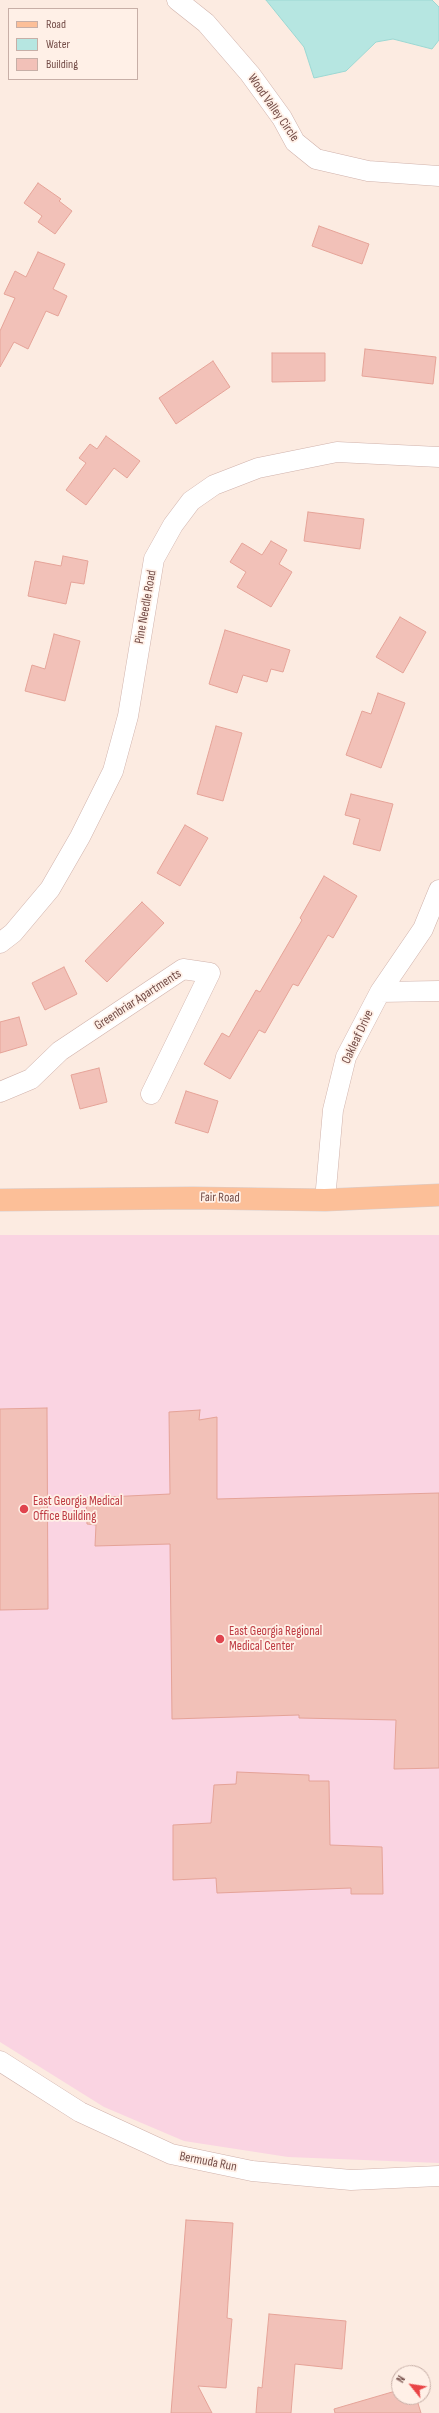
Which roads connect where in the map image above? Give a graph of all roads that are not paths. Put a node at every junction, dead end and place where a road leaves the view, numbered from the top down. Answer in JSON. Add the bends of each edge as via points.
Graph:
{"nodes":[{"id":1,"x":177,"y":0,"type":"edge"},
{"id":2,"x":439,"y":176,"type":"edge"},
{"id":3,"x":439,"y":457,"type":"edge"},
{"id":4,"x":439,"y":890,"type":"edge"},
{"id":5,"x":0,"y":943,"type":"edge"},
{"id":6,"x":439,"y":990,"type":"edge"},
{"id":7,"x":380,"y":992,"type":"junction"},
{"id":8,"x":0,"y":1092,"type":"edge"},
{"id":9,"x":151,"y":1094,"type":"dead end"},
{"id":10,"x":439,"y":1195,"type":"edge"},
{"id":11,"x":0,"y":1200,"type":"edge"},
{"id":12,"x":325,"y":1200,"type":"junction"},
{"id":13,"x":0,"y":2061,"type":"edge"},
{"id":14,"x":439,"y":2176,"type":"edge"}],
"edges":[{"from":1,"to":2,"type":"street","name":"Wood Valley Circle","via":[[206,23],[250,74],[282,118],[295,142],[316,159],[368,171]]},
{"from":3,"to":5,"type":"street","name":"Pine Needle Road","via":[[337,452],[258,468],[214,485],[191,502],[173,525],[154,560],[128,716],[113,771],[80,837],[50,888],[13,933]]},
{"from":4,"to":7,"type":"street","name":"Oakleaf Drive","via":[[424,928]]},
{"from":6,"to":7,"type":"street"},
{"from":7,"to":12,"type":"street","name":"Oakleaf Drive","via":[[346,1057],[333,1110]]},
{"from":8,"to":9,"type":"street","name":"Greenbriar Apartments","via":[[31,1079],[60,1051],[183,969],[210,973]]},
{"from":10,"to":12,"type":"main road","name":"Fair Road"},
{"from":11,"to":12,"type":"main road","name":"Fair Road"},
{"from":13,"to":14,"type":"street","name":"Bermuda Run","via":[[80,2112],[171,2154],[252,2171],[351,2180]]}]}
